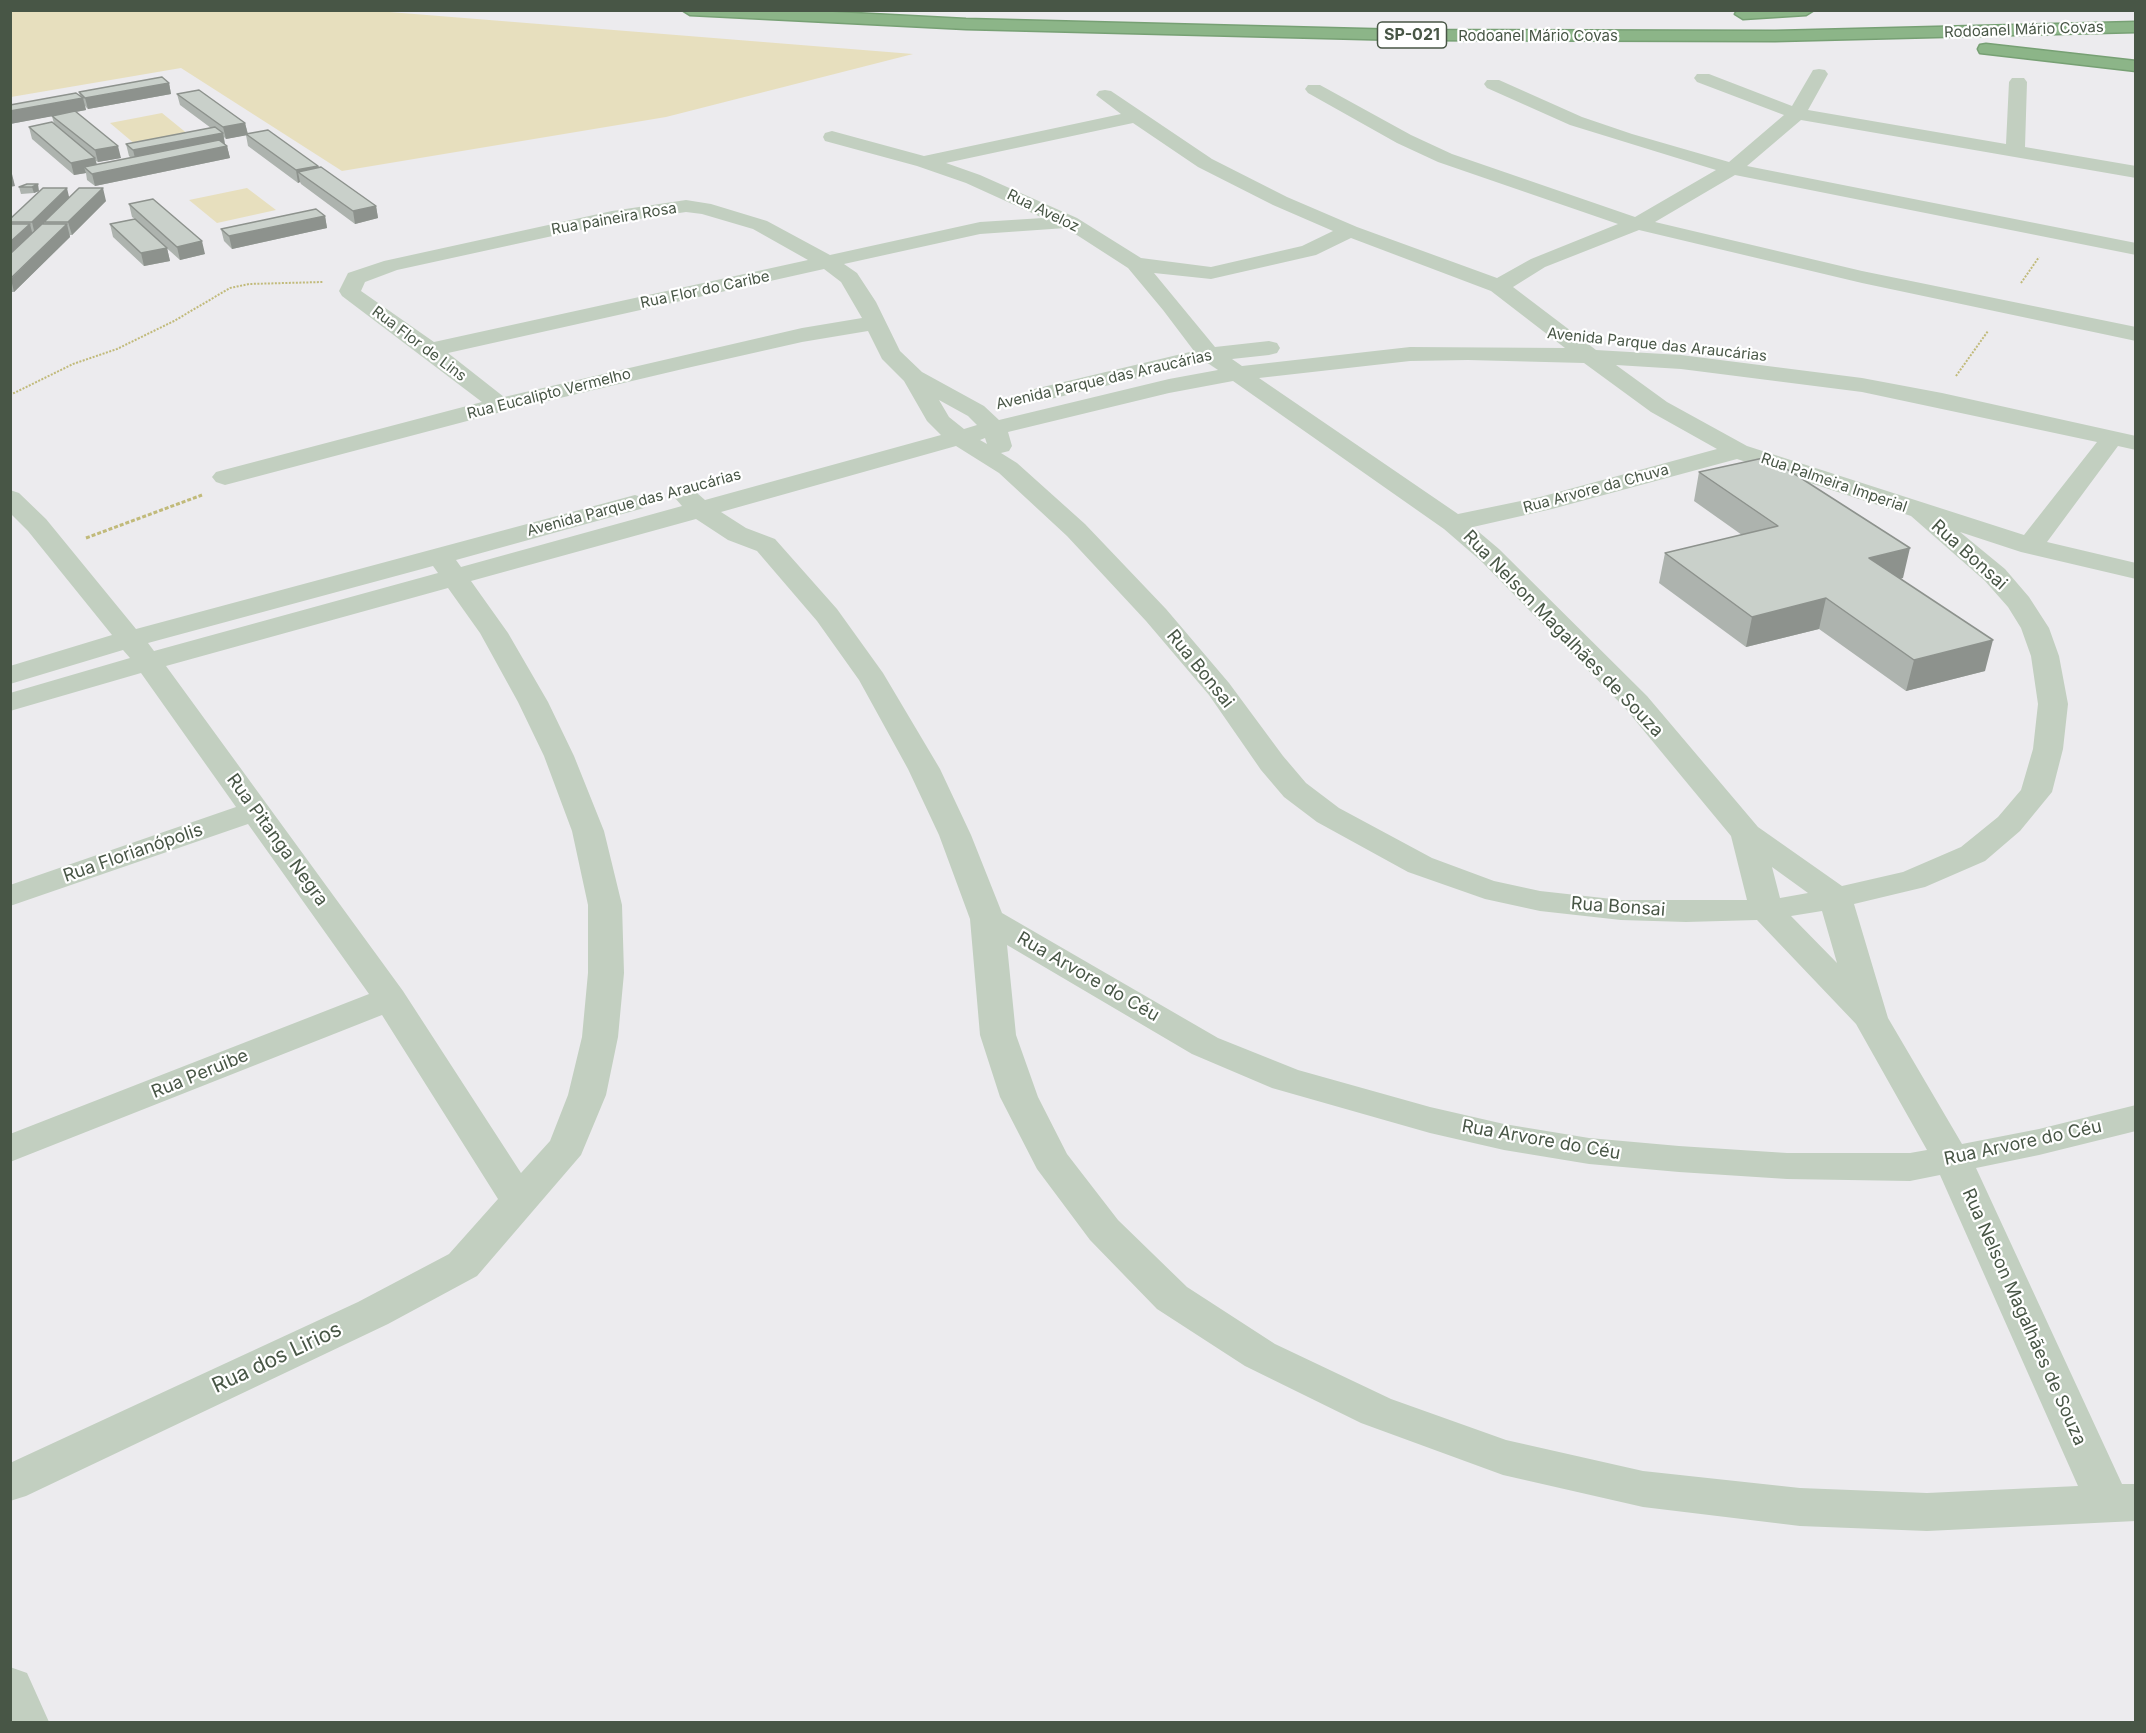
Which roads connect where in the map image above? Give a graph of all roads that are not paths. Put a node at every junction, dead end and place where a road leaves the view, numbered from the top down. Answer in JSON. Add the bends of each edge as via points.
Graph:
{"nodes":[{"id":1,"x":690,"y":10,"type":"edge"},
{"id":2,"x":1814,"y":12,"type":"edge"},
{"id":3,"x":1737,"y":14,"type":"dead end"},
{"id":4,"x":2136,"y":27,"type":"edge"},
{"id":5,"x":1775,"y":36,"type":"junction"},
{"id":6,"x":2136,"y":66,"type":"edge"},
{"id":7,"x":1819,"y":74,"type":"dead end"},
{"id":8,"x":1703,"y":78,"type":"dead end"},
{"id":9,"x":2018,"y":82,"type":"dead end"},
{"id":10,"x":1493,"y":84,"type":"dead end"},
{"id":11,"x":1314,"y":89,"type":"dead end"},
{"id":12,"x":1105,"y":95,"type":"dead end"},
{"id":13,"x":1797,"y":114,"type":"junction"},
{"id":14,"x":1134,"y":117,"type":"junction"},
{"id":15,"x":832,"y":137,"type":"dead end"},
{"id":16,"x":2015,"y":152,"type":"junction"},
{"id":17,"x":924,"y":162,"type":"junction"},
{"id":18,"x":1732,"y":169,"type":"junction"},
{"id":19,"x":2136,"y":172,"type":"edge"},
{"id":20,"x":1027,"y":202,"type":"junction"},
{"id":21,"x":1070,"y":222,"type":"junction"},
{"id":22,"x":1637,"y":225,"type":"junction"},
{"id":23,"x":980,"y":228,"type":"junction"},
{"id":24,"x":1350,"y":231,"type":"junction"},
{"id":25,"x":2136,"y":249,"type":"edge"},
{"id":26,"x":1309,"y":251,"type":"junction"},
{"id":27,"x":1419,"y":257,"type":"junction"},
{"id":28,"x":829,"y":263,"type":"junction"},
{"id":29,"x":1538,"y":263,"type":"junction"},
{"id":30,"x":1135,"y":264,"type":"junction"},
{"id":31,"x":1454,"y":268,"type":"junction"},
{"id":32,"x":1211,"y":273,"type":"junction"},
{"id":33,"x":356,"y":278,"type":"joint"},
{"id":34,"x":1500,"y":286,"type":"junction"},
{"id":35,"x":1171,"y":305,"type":"junction"},
{"id":36,"x":875,"y":322,"type":"junction"},
{"id":37,"x":1559,"y":333,"type":"junction"},
{"id":38,"x":2136,"y":333,"type":"edge"},
{"id":39,"x":430,"y":350,"type":"junction"},
{"id":40,"x":1210,"y":354,"type":"junction"},
{"id":41,"x":1589,"y":356,"type":"junction"},
{"id":42,"x":1239,"y":373,"type":"junction"},
{"id":43,"x":914,"y":377,"type":"junction"},
{"id":44,"x":500,"y":405,"type":"junction"},
{"id":45,"x":976,"y":411,"type":"junction"},
{"id":46,"x":939,"y":421,"type":"junction"},
{"id":47,"x":2136,"y":426,"type":"edge"},
{"id":48,"x":994,"y":428,"type":"junction"},
{"id":49,"x":960,"y":438,"type":"junction"},
{"id":50,"x":2124,"y":440,"type":"edge"},
{"id":51,"x":1738,"y":451,"type":"junction"},
{"id":52,"x":1008,"y":468,"type":"junction"},
{"id":53,"x":225,"y":477,"type":"road end"},
{"id":54,"x":728,"y":490,"type":"junction"},
{"id":55,"x":10,"y":498,"type":"edge"},
{"id":56,"x":690,"y":500,"type":"junction"},
{"id":57,"x":1922,"y":513,"type":"junction"},
{"id":58,"x":1454,"y":523,"type":"junction"},
{"id":59,"x":37,"y":525,"type":"junction"},
{"id":60,"x":10,"y":532,"type":"edge"},
{"id":61,"x":766,"y":545,"type":"junction"},
{"id":62,"x":2030,"y":546,"type":"junction"},
{"id":63,"x":2066,"y":555,"type":"junction"},
{"id":64,"x":447,"y":566,"type":"junction"},
{"id":65,"x":2136,"y":571,"type":"edge"},
{"id":66,"x":1995,"y":575,"type":"junction"},
{"id":67,"x":139,"y":650,"type":"junction"},
{"id":68,"x":10,"y":675,"type":"edge"},
{"id":69,"x":10,"y":702,"type":"edge"},
{"id":70,"x":256,"y":811,"type":"junction"},
{"id":71,"x":1747,"y":834,"type":"junction"},
{"id":72,"x":10,"y":896,"type":"edge"},
{"id":73,"x":1835,"y":897,"type":"junction"},
{"id":74,"x":1766,"y":910,"type":"junction"},
{"id":75,"x":987,"y":919,"type":"junction"},
{"id":76,"x":390,"y":999,"type":"junction"},
{"id":77,"x":1870,"y":1018,"type":"junction"},
{"id":78,"x":2136,"y":1118,"type":"edge"},
{"id":79,"x":10,"y":1149,"type":"edge"},
{"id":80,"x":1950,"y":1159,"type":"junction"},
{"id":81,"x":519,"y":1200,"type":"junction"},
{"id":82,"x":10,"y":1483,"type":"edge"},
{"id":83,"x":2122,"y":1502,"type":"edge"},
{"id":84,"x":10,"y":1688,"type":"edge"},
{"id":85,"x":24,"y":1722,"type":"edge"}],
"edges":[{"from":1,"to":5,"type":"highway","name":"Rodoanel Mário Covas","number":"SP-021","via":[[1187,31]]},
{"from":2,"to":3,"type":"highway"},
{"from":4,"to":5,"type":"highway","name":"Rodoanel Mário Covas","number":"SP-021"},
{"from":5,"to":6,"type":"highway","via":[[1983,48]]},
{"from":7,"to":13,"type":"street"},
{"from":8,"to":13,"type":"street"},
{"from":9,"to":16,"type":"street"},
{"from":10,"to":18,"type":"street","via":[[1576,121]]},
{"from":11,"to":22,"type":"street","via":[[1445,158]]},
{"from":12,"to":14,"type":"street"},
{"from":13,"to":16,"type":"street"},
{"from":13,"to":18,"type":"street"},
{"from":14,"to":17,"type":"street"},
{"from":14,"to":24,"type":"street","via":[[1205,163]]},
{"from":15,"to":17,"type":"street","name":"Rua Aveloz"},
{"from":16,"to":19,"type":"street"},
{"from":17,"to":20,"type":"street","name":"Rua Aveloz"},
{"from":18,"to":22,"type":"street"},
{"from":18,"to":25,"type":"street"},
{"from":20,"to":21,"type":"street","name":"Rua Aveloz"},
{"from":20,"to":23,"type":"street"},
{"from":21,"to":23,"type":"street"},
{"from":21,"to":30,"type":"street","name":"Rua Aveloz"},
{"from":22,"to":29,"type":"street"},
{"from":22,"to":38,"type":"street"},
{"from":23,"to":28,"type":"street","name":"Rua Flor do Caribe"},
{"from":24,"to":26,"type":"street"},
{"from":24,"to":27,"type":"street"},
{"from":26,"to":27,"type":"street"},
{"from":26,"to":32,"type":"street"},
{"from":27,"to":31,"type":"street","name":"Rua Palmeira Imperial"},
{"from":28,"to":33,"type":"street","name":"Rua paineira Rosa","via":[[760,225],[687,206],[612,217],[391,265]]},
{"from":28,"to":36,"type":"street","name":"Rua paineira Rosa","via":[[849,278]]},
{"from":28,"to":39,"type":"street","name":"Rua Flor do Caribe"},
{"from":29,"to":31,"type":"street"},
{"from":29,"to":34,"type":"street"},
{"from":30,"to":32,"type":"street"},
{"from":30,"to":35,"type":"street","name":"Rua Aveloz"},
{"from":31,"to":34,"type":"street","name":"Rua Palmeira Imperial"},
{"from":32,"to":35,"type":"street"},
{"from":33,"to":39,"type":"street","name":"Rua Flor de Lins","via":[[350,291],[354,296]]},
{"from":34,"to":37,"type":"street","name":"Rua Palmeira Imperial"},
{"from":35,"to":40,"type":"street","name":"Rua Aveloz"},
{"from":36,"to":43,"type":"street","name":"Rua paineira Rosa","via":[[890,354]]},
{"from":36,"to":44,"type":"street","name":"Rua Eucalipto Vermelho","via":[[802,334]]},
{"from":37,"to":40,"type":"street","name":"Avenida Parque das Araucárias","via":[[1372,338]]},
{"from":37,"to":41,"type":"street","name":"Rua Palmeira Imperial"},
{"from":37,"to":47,"type":"street","name":"Avenida Parque das Araucárias","via":[[1752,354],[1950,384]]},
{"from":39,"to":44,"type":"street","name":"Rua Flor de Lins"},
{"from":40,"to":42,"type":"street","name":"Rua Nelson Magalhães de Souza"},
{"from":40,"to":45,"type":"street","name":"Avenida Parque das Araucárias"},
{"from":41,"to":42,"type":"street","name":"Avenida Parque das Araucárias","via":[[1410,354]]},
{"from":41,"to":50,"type":"street","name":"Avenida Parque das Araucárias","via":[[1681,362],[1862,385]]},
{"from":41,"to":51,"type":"street","name":"Rua Palmeira Imperial","via":[[1659,407]]},
{"from":42,"to":48,"type":"street","name":"Avenida Parque das Araucárias"},
{"from":42,"to":58,"type":"street","name":"Rua Nelson Magalhães de Souza"},
{"from":43,"to":45,"type":"street"},
{"from":43,"to":46,"type":"street"},
{"from":44,"to":53,"type":"street","name":"Rua Eucalipto Vermelho"},
{"from":45,"to":46,"type":"street","name":"Avenida Parque das Araucárias"},
{"from":45,"to":48,"type":"street"},
{"from":46,"to":49,"type":"street"},
{"from":46,"to":54,"type":"street","name":"Avenida Parque das Araucárias"},
{"from":48,"to":49,"type":"street","name":"Avenida Parque das Araucárias"},
{"from":48,"to":52,"type":"street"},
{"from":49,"to":52,"type":"street"},
{"from":49,"to":54,"type":"street","name":"Avenida Parque das Araucárias"},
{"from":50,"to":62,"type":"street"},
{"from":51,"to":57,"type":"street","name":"Rua Palmeira Imperial"},
{"from":51,"to":58,"type":"street","name":"Rua Arvore da Chuva","via":[[1543,504]]},
{"from":52,"to":74,"type":"street","name":"Rua Bonsai","via":[[1076,530],[1156,615],[1219,689],[1295,790],[1328,815],[1420,865],[1485,889],[1540,901],[1621,910]]},
{"from":54,"to":56,"type":"street","name":"Avenida Parque das Araucárias"},
{"from":54,"to":61,"type":"street","via":[[766,527]]},
{"from":55,"to":59,"type":"street","name":"Rua Pitanga Negra"},
{"from":56,"to":61,"type":"street","via":[[737,534]]},
{"from":56,"to":64,"type":"street","name":"Avenida Parque das Araucárias"},
{"from":57,"to":62,"type":"street","name":"Rua Palmeira Imperial"},
{"from":57,"to":66,"type":"street","name":"Rua Bonsai"},
{"from":58,"to":71,"type":"street","name":"Rua Nelson Magalhães de Souza","via":[[1636,702]]},
{"from":59,"to":60,"type":"street"},
{"from":59,"to":67,"type":"street","name":"Rua Pitanga Negra"},
{"from":61,"to":75,"type":"street","via":[[827,615],[873,679],[924,769],[955,835]]},
{"from":62,"to":63,"type":"street","name":"Rua Palmeira Imperial"},
{"from":63,"to":65,"type":"street","name":"Rua Palmeira Imperial"},
{"from":63,"to":66,"type":"street"},
{"from":64,"to":67,"type":"street","name":"Avenida Parque das Araucárias"},
{"from":64,"to":81,"type":"street","name":"Rua dos Lirios","via":[[494,633],[560,756],[588,831],[605,905],[606,973],[600,1038],[587,1095],[567,1146]]},
{"from":66,"to":73,"type":"street","name":"Rua Bonsai","via":[[2035,627],[2045,656],[2053,704],[2048,749],[2036,792],[2009,824],[1972,854],[1912,880]]},
{"from":67,"to":68,"type":"street"},
{"from":67,"to":69,"type":"street"},
{"from":67,"to":70,"type":"street","name":"Rua Pitanga Negra"},
{"from":70,"to":72,"type":"street","name":"Rua Florianópolis"},
{"from":70,"to":76,"type":"street","name":"Rua Pitanga Negra"},
{"from":71,"to":73,"type":"street","name":"Rua Nelson Magalhães de Souza"},
{"from":71,"to":74,"type":"street","name":"Rua Nelson Magalhães de Souza"},
{"from":73,"to":74,"type":"street","name":"Rua Bonsai"},
{"from":73,"to":77,"type":"street"},
{"from":74,"to":77,"type":"street","name":"Rua Nelson Magalhães de Souza"},
{"from":75,"to":80,"type":"street","name":"Rua Arvore do Céu","via":[[1205,1046],[1285,1079],[1430,1120],[1579,1149],[1679,1159],[1787,1166],[1910,1167]]},
{"from":75,"to":83,"type":"street","via":[[999,1035],[1019,1097],[1051,1160],[1104,1230],[1172,1298],[1260,1355],[1376,1411],[1503,1457],[1643,1489],[1800,1507],[1927,1512]]},
{"from":76,"to":79,"type":"street","name":"Rua Peruibe"},
{"from":76,"to":81,"type":"street","name":"Rua Pitanga Negra"},
{"from":77,"to":80,"type":"street","name":"Rua Nelson Magalhães de Souza"},
{"from":78,"to":80,"type":"street","name":"Rua Arvore do Céu"},
{"from":80,"to":83,"type":"street","name":"Rua Nelson Magalhães de Souza"},
{"from":81,"to":82,"type":"street","name":"Rua dos Lirios","via":[[463,1265],[373,1313]]},
{"from":84,"to":85,"type":"street"}]}
